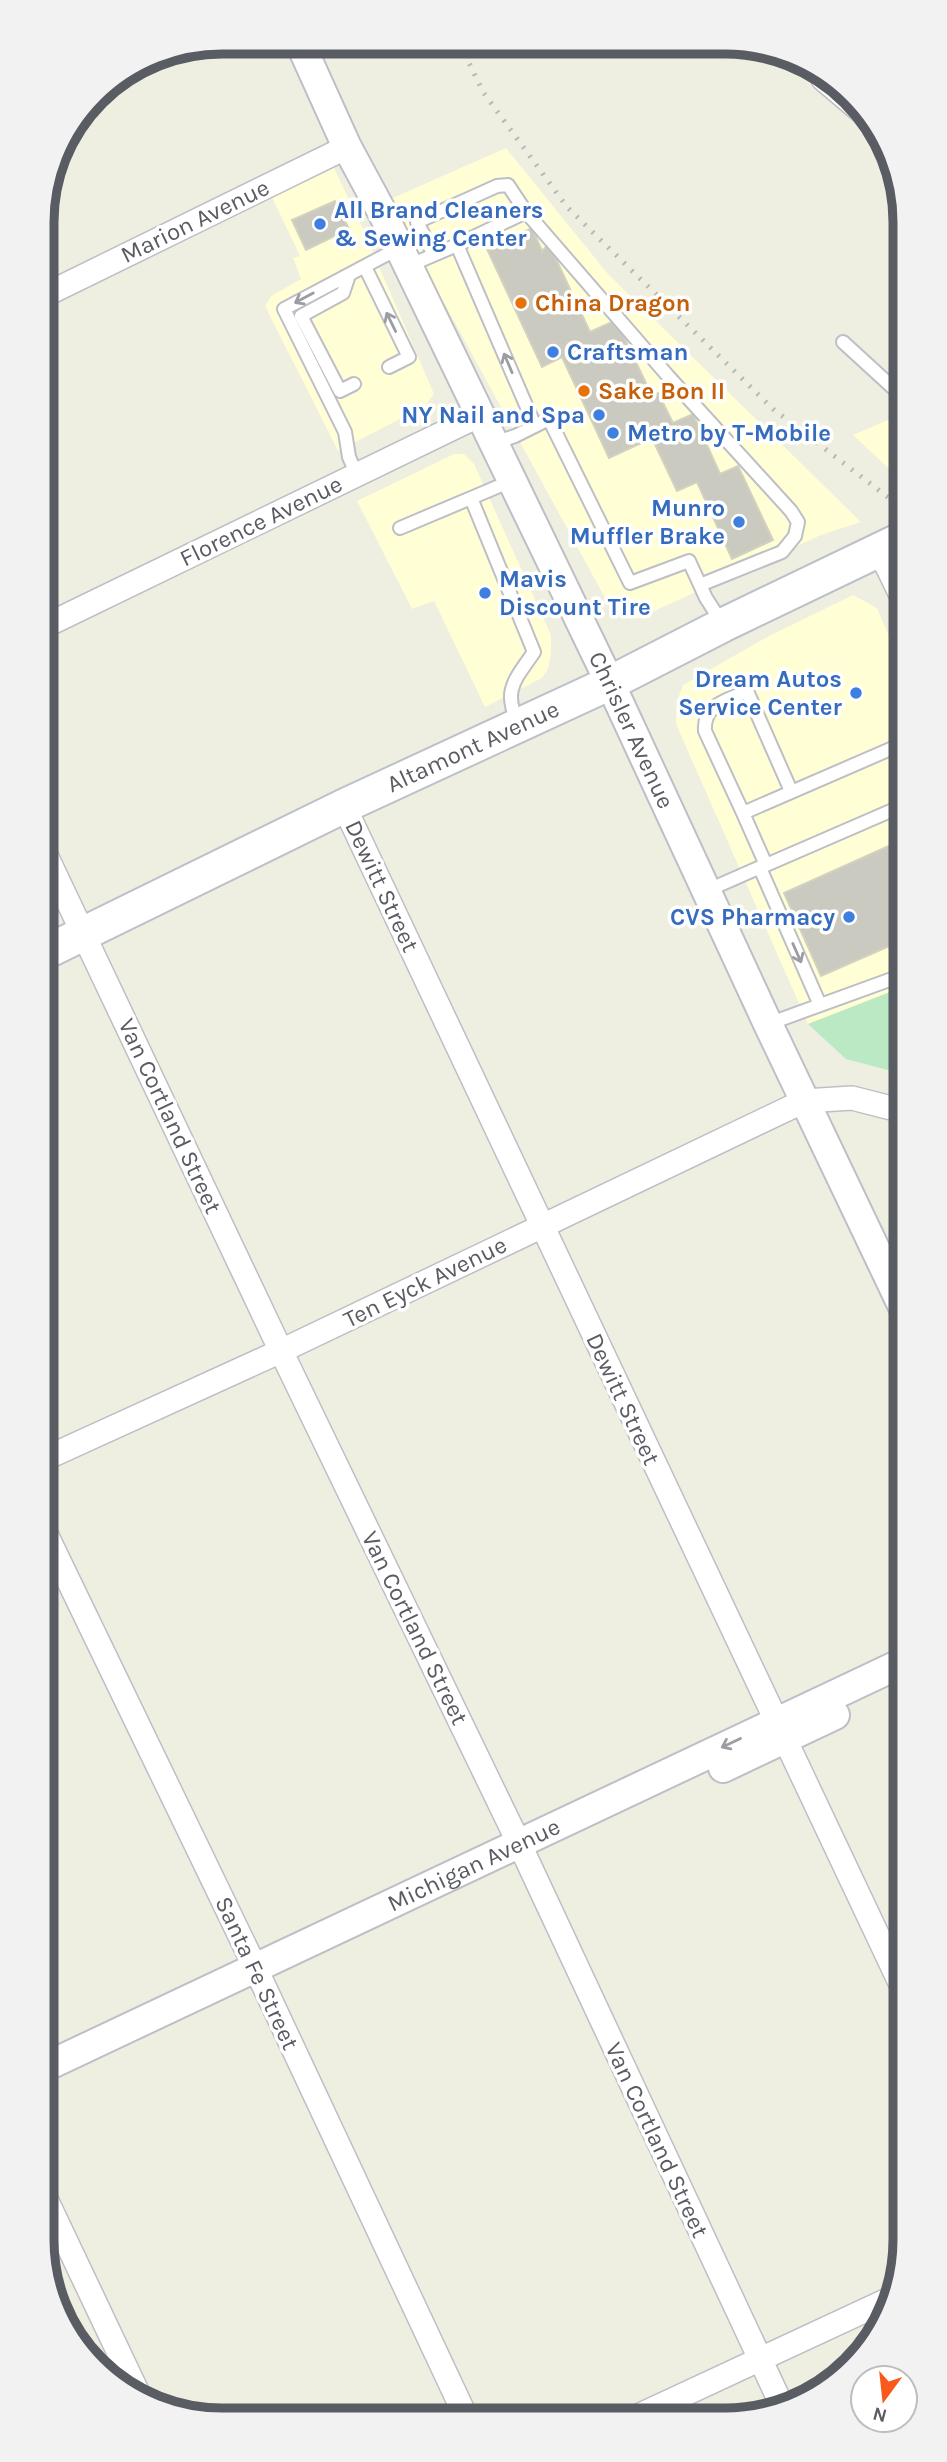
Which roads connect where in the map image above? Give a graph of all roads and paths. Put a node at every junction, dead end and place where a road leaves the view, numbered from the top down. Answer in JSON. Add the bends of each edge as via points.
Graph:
{"nodes":[{"id":1,"x":305,"y":54,"type":"edge"},
{"id":2,"x":347,"y":147,"type":"junction"},
{"id":3,"x":526,"y":212,"type":"junction"},
{"id":4,"x":457,"y":245,"type":"junction"},
{"id":5,"x":434,"y":255,"type":"junction"},
{"id":6,"x":404,"y":257,"type":"junction"},
{"id":7,"x":365,"y":267,"type":"junction"},
{"id":8,"x":349,"y":275,"type":"junction"},
{"id":9,"x":55,"y":290,"type":"edge"},
{"id":10,"x":843,"y":342,"type":"dead end"},
{"id":11,"x":389,"y":367,"type":"dead end"},
{"id":12,"x":354,"y":384,"type":"dead end"},
{"id":13,"x":893,"y":389,"type":"edge"},
{"id":14,"x":480,"y":415,"type":"junction"},
{"id":15,"x":535,"y":426,"type":"junction"},
{"id":16,"x":494,"y":443,"type":"junction"},
{"id":17,"x":357,"y":475,"type":"junction"},
{"id":18,"x":511,"y":481,"type":"junction"},
{"id":19,"x":471,"y":498,"type":"junction"},
{"id":20,"x":400,"y":528,"type":"dead end"},
{"id":21,"x":891,"y":545,"type":"edge"},
{"id":22,"x":700,"y":585,"type":"junction"},
{"id":23,"x":55,"y":621,"type":"edge"},
{"id":24,"x":723,"y":625,"type":"junction"},
{"id":25,"x":610,"y":683,"type":"junction"},
{"id":26,"x":519,"y":725,"type":"junction"},
{"id":27,"x":893,"y":748,"type":"edge"},
{"id":28,"x":791,"y":791,"type":"junction"},
{"id":29,"x":344,"y":806,"type":"junction"},
{"id":30,"x":893,"y":810,"type":"edge"},
{"id":31,"x":743,"y":813,"type":"junction"},
{"id":32,"x":763,"y":866,"type":"junction"},
{"id":33,"x":55,"y":873,"type":"edge"},
{"id":34,"x":706,"y":891,"type":"junction"},
{"id":35,"x":84,"y":933,"type":"junction"},
{"id":36,"x":55,"y":948,"type":"edge"},
{"id":37,"x":893,"y":979,"type":"edge"},
{"id":38,"x":820,"y":1005,"type":"junction"},
{"id":39,"x":768,"y":1024,"type":"junction"},
{"id":40,"x":804,"y":1101,"type":"junction"},
{"id":41,"x":893,"y":1108,"type":"edge"},
{"id":42,"x":541,"y":1226,"type":"junction"},
{"id":43,"x":892,"y":1285,"type":"edge"},
{"id":44,"x":281,"y":1351,"type":"junction"},
{"id":45,"x":54,"y":1454,"type":"edge"},
{"id":46,"x":54,"y":1551,"type":"edge"},
{"id":47,"x":892,"y":1668,"type":"edge"},
{"id":48,"x":892,"y":1687,"type":"edge"},
{"id":49,"x":781,"y":1730,"type":"junction"},
{"id":50,"x":522,"y":1851,"type":"junction"},
{"id":51,"x":892,"y":1966,"type":"edge"},
{"id":52,"x":258,"y":1974,"type":"junction"},
{"id":53,"x":54,"y":2063,"type":"edge"},
{"id":54,"x":54,"y":2080,"type":"edge"},
{"id":55,"x":54,"y":2214,"type":"edge"},
{"id":56,"x":880,"y":2305,"type":"edge"},
{"id":57,"x":760,"y":2360,"type":"junction"},
{"id":58,"x":132,"y":2381,"type":"edge"},
{"id":59,"x":778,"y":2399,"type":"edge"},
{"id":60,"x":462,"y":2408,"type":"edge"},
{"id":61,"x":657,"y":2408,"type":"edge"}],
"edges":[{"from":1,"to":2,"type":"street","name":"Chrisler Avenue"},
{"from":2,"to":6,"type":"street","name":"Chrisler Avenue"},
{"from":2,"to":9,"type":"street","name":"Marion Avenue"},
{"from":3,"to":4,"type":"lane"},
{"from":3,"to":5,"type":"lane","via":[[508,184],[417,222]]},
{"from":3,"to":22,"type":"lane","via":[[798,522],[795,536],[782,552]]},
{"from":4,"to":5,"type":"lane"},
{"from":15,"to":4,"type":"lane","one_way":true},
{"from":5,"to":6,"type":"lane"},
{"from":6,"to":7,"type":"lane"},
{"from":6,"to":14,"type":"street","name":"Chrisler Avenue"},
{"from":7,"to":8,"type":"lane"},
{"from":11,"to":7,"type":"lane","one_way":true,"via":[[409,357]]},
{"from":8,"to":12,"type":"lane","via":[[343,293],[301,316],[340,391]]},
{"from":8,"to":17,"type":"lane","one_way":true,"via":[[284,309],[345,432]]},
{"from":10,"to":13,"type":"lane"},
{"from":14,"to":16,"type":"street","name":"Chrisler Avenue"},
{"from":14,"to":17,"type":"street","name":"Florence Avenue"},
{"from":15,"to":16,"type":"lane"},
{"from":15,"to":22,"type":"lane","via":[[549,419],[630,583],[689,561]]},
{"from":16,"to":18,"type":"street","name":"Chrisler Avenue"},
{"from":17,"to":23,"type":"street","name":"Florence Avenue"},
{"from":18,"to":19,"type":"lane"},
{"from":18,"to":25,"type":"street","name":"Chrisler Avenue"},
{"from":19,"to":20,"type":"lane"},
{"from":19,"to":26,"type":"lane","via":[[534,652],[511,684],[510,706]]},
{"from":21,"to":24,"type":"main road","name":"Altamont Avenue"},
{"from":22,"to":24,"type":"lane"},
{"from":24,"to":25,"type":"main road","name":"Altamont Avenue"},
{"from":25,"to":26,"type":"main road","name":"Altamont Avenue"},
{"from":25,"to":34,"type":"street","name":"Chrisler Avenue"},
{"from":26,"to":29,"type":"main road","name":"Altamont Avenue"},
{"from":27,"to":28,"type":"lane"},
{"from":28,"to":31,"type":"lane"},
{"from":28,"to":31,"type":"lane","via":[[747,691],[713,707],[704,719],[705,731]]},
{"from":29,"to":35,"type":"main road","name":"Altamont Avenue"},
{"from":29,"to":42,"type":"street","name":"Dewitt Street"},
{"from":30,"to":32,"type":"lane"},
{"from":31,"to":32,"type":"lane"},
{"from":32,"to":34,"type":"lane"},
{"from":32,"to":38,"type":"lane","one_way":true},
{"from":33,"to":35,"type":"street","name":"Van Cortland Street"},
{"from":34,"to":39,"type":"street","name":"Chrisler Avenue"},
{"from":35,"to":36,"type":"main road","name":"Altamont Avenue"},
{"from":35,"to":44,"type":"street","name":"Van Cortland Street"},
{"from":37,"to":38,"type":"lane"},
{"from":38,"to":39,"type":"lane"},
{"from":39,"to":40,"type":"street","name":"Chrisler Avenue"},
{"from":40,"to":41,"type":"street","via":[[852,1098]]},
{"from":40,"to":42,"type":"street","name":"Ten Eyck Avenue"},
{"from":40,"to":43,"type":"street","name":"Chrisler Avenue"},
{"from":42,"to":44,"type":"street","name":"Ten Eyck Avenue"},
{"from":42,"to":49,"type":"street","name":"Dewitt Street"},
{"from":44,"to":45,"type":"street","name":"Ten Eyck Avenue"},
{"from":44,"to":50,"type":"street","name":"Van Cortland Street"},
{"from":46,"to":52,"type":"street","name":"Santa Fe Street"},
{"from":47,"to":49,"type":"street","name":"Michigan Avenue"},
{"from":48,"to":49,"type":"street","name":"Michigan Avenue"},
{"from":49,"to":50,"type":"street","name":"Michigan Avenue"},
{"from":49,"to":51,"type":"street","name":"Dewitt Street"},
{"from":50,"to":52,"type":"street","name":"Michigan Avenue"},
{"from":50,"to":57,"type":"street","name":"Van Cortland Street"},
{"from":52,"to":53,"type":"street","name":"Michigan Avenue"},
{"from":52,"to":54,"type":"street","name":"Michigan Avenue"},
{"from":52,"to":60,"type":"street","name":"Santa Fe Street"},
{"from":55,"to":58,"type":"street"},
{"from":56,"to":57,"type":"street"},
{"from":57,"to":59,"type":"street","name":"Van Cortland Street"},
{"from":57,"to":61,"type":"street"}]}
